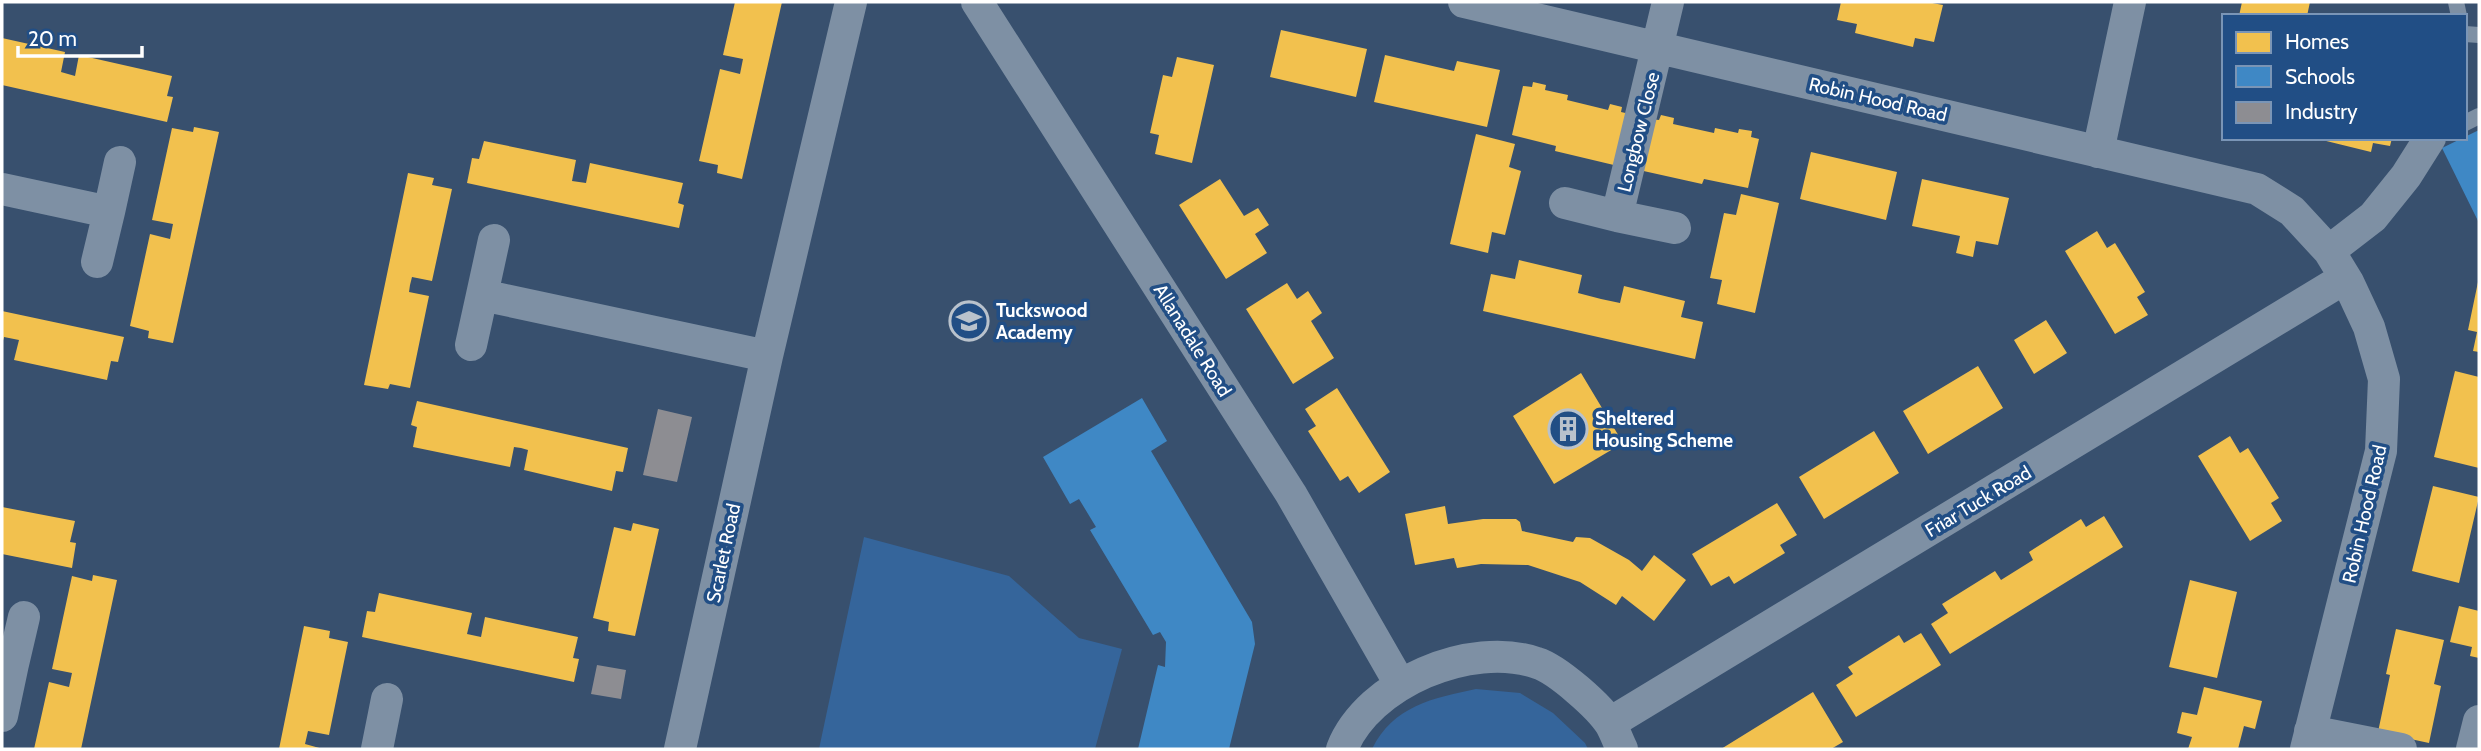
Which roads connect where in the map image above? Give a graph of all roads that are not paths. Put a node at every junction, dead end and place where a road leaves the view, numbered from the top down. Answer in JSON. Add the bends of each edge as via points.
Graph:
{"nodes":[{"id":1,"x":851,"y":2,"type":"edge"},
{"id":2,"x":977,"y":2,"type":"edge"},
{"id":3,"x":1464,"y":2,"type":"edge"},
{"id":4,"x":1668,"y":2,"type":"edge"},
{"id":5,"x":2130,"y":2,"type":"edge"},
{"id":6,"x":1658,"y":48,"type":"junction"},
{"id":7,"x":2431,"y":140,"type":"edge"},
{"id":8,"x":2098,"y":152,"type":"junction"},
{"id":9,"x":120,"y":162,"type":"dead end"},
{"id":10,"x":2,"y":189,"type":"edge"},
{"id":11,"x":1565,"y":203,"type":"dead end"},
{"id":12,"x":110,"y":212,"type":"junction"},
{"id":13,"x":1618,"y":216,"type":"junction"},
{"id":14,"x":1675,"y":228,"type":"dead end"},
{"id":15,"x":494,"y":240,"type":"dead end"},
{"id":16,"x":2329,"y":251,"type":"junction"},
{"id":17,"x":97,"y":262,"type":"dead end"},
{"id":18,"x":2345,"y":278,"type":"junction"},
{"id":19,"x":482,"y":295,"type":"junction"},
{"id":20,"x":471,"y":345,"type":"dead end"},
{"id":21,"x":766,"y":356,"type":"junction"},
{"id":22,"x":24,"y":617,"type":"dead end"},
{"id":23,"x":8,"y":663,"type":"edge"},
{"id":24,"x":1400,"y":684,"type":"junction"},
{"id":25,"x":387,"y":699,"type":"dead end"},
{"id":26,"x":2,"y":716,"type":"edge"},
{"id":27,"x":2479,"y":720,"type":"edge"},
{"id":28,"x":1616,"y":736,"type":"edge"},
{"id":29,"x":2308,"y":740,"type":"edge"},
{"id":30,"x":377,"y":749,"type":"edge"},
{"id":31,"x":680,"y":749,"type":"edge"},
{"id":32,"x":1342,"y":749,"type":"edge"},
{"id":33,"x":2401,"y":749,"type":"edge"},
{"id":34,"x":2472,"y":749,"type":"edge"}],
"edges":[{"from":1,"to":21,"type":"street","name":"Scarlet Road"},
{"from":2,"to":24,"type":"street","name":"Allanadale Road","via":[[1291,494]]},
{"from":3,"to":6,"type":"street","name":"Robin Hood Road"},
{"from":4,"to":6,"type":"street"},
{"from":5,"to":8,"type":"street"},
{"from":6,"to":8,"type":"street","name":"Robin Hood Road"},
{"from":6,"to":13,"type":"street","name":"Longbow Close"},
{"from":7,"to":16,"type":"street","via":[[2373,217]]},
{"from":8,"to":16,"type":"street","name":"Robin Hood Road","via":[[2257,190],[2292,211]]},
{"from":9,"to":12,"type":"street"},
{"from":10,"to":12,"type":"street"},
{"from":11,"to":13,"type":"street","name":"Longbow Close"},
{"from":12,"to":17,"type":"street"},
{"from":13,"to":14,"type":"street","name":"Longbow Close"},
{"from":15,"to":19,"type":"street"},
{"from":16,"to":18,"type":"street","name":"Robin Hood Road"},
{"from":18,"to":28,"type":"street","name":"Friar Tuck Road"},
{"from":18,"to":29,"type":"street","name":"Robin Hood Road","via":[[2369,327],[2384,379],[2381,451]]},
{"from":19,"to":20,"type":"street"},
{"from":19,"to":21,"type":"street"},
{"from":21,"to":31,"type":"street","name":"Scarlet Road"},
{"from":22,"to":23,"type":"street"},
{"from":23,"to":26,"type":"street"},
{"from":24,"to":28,"type":"street","via":[[1452,663],[1505,656],[1539,663],[1572,685]]},
{"from":24,"to":32,"type":"street","via":[[1349,731]]},
{"from":25,"to":30,"type":"street"},
{"from":27,"to":34,"type":"street"},
{"from":29,"to":33,"type":"street"}]}
